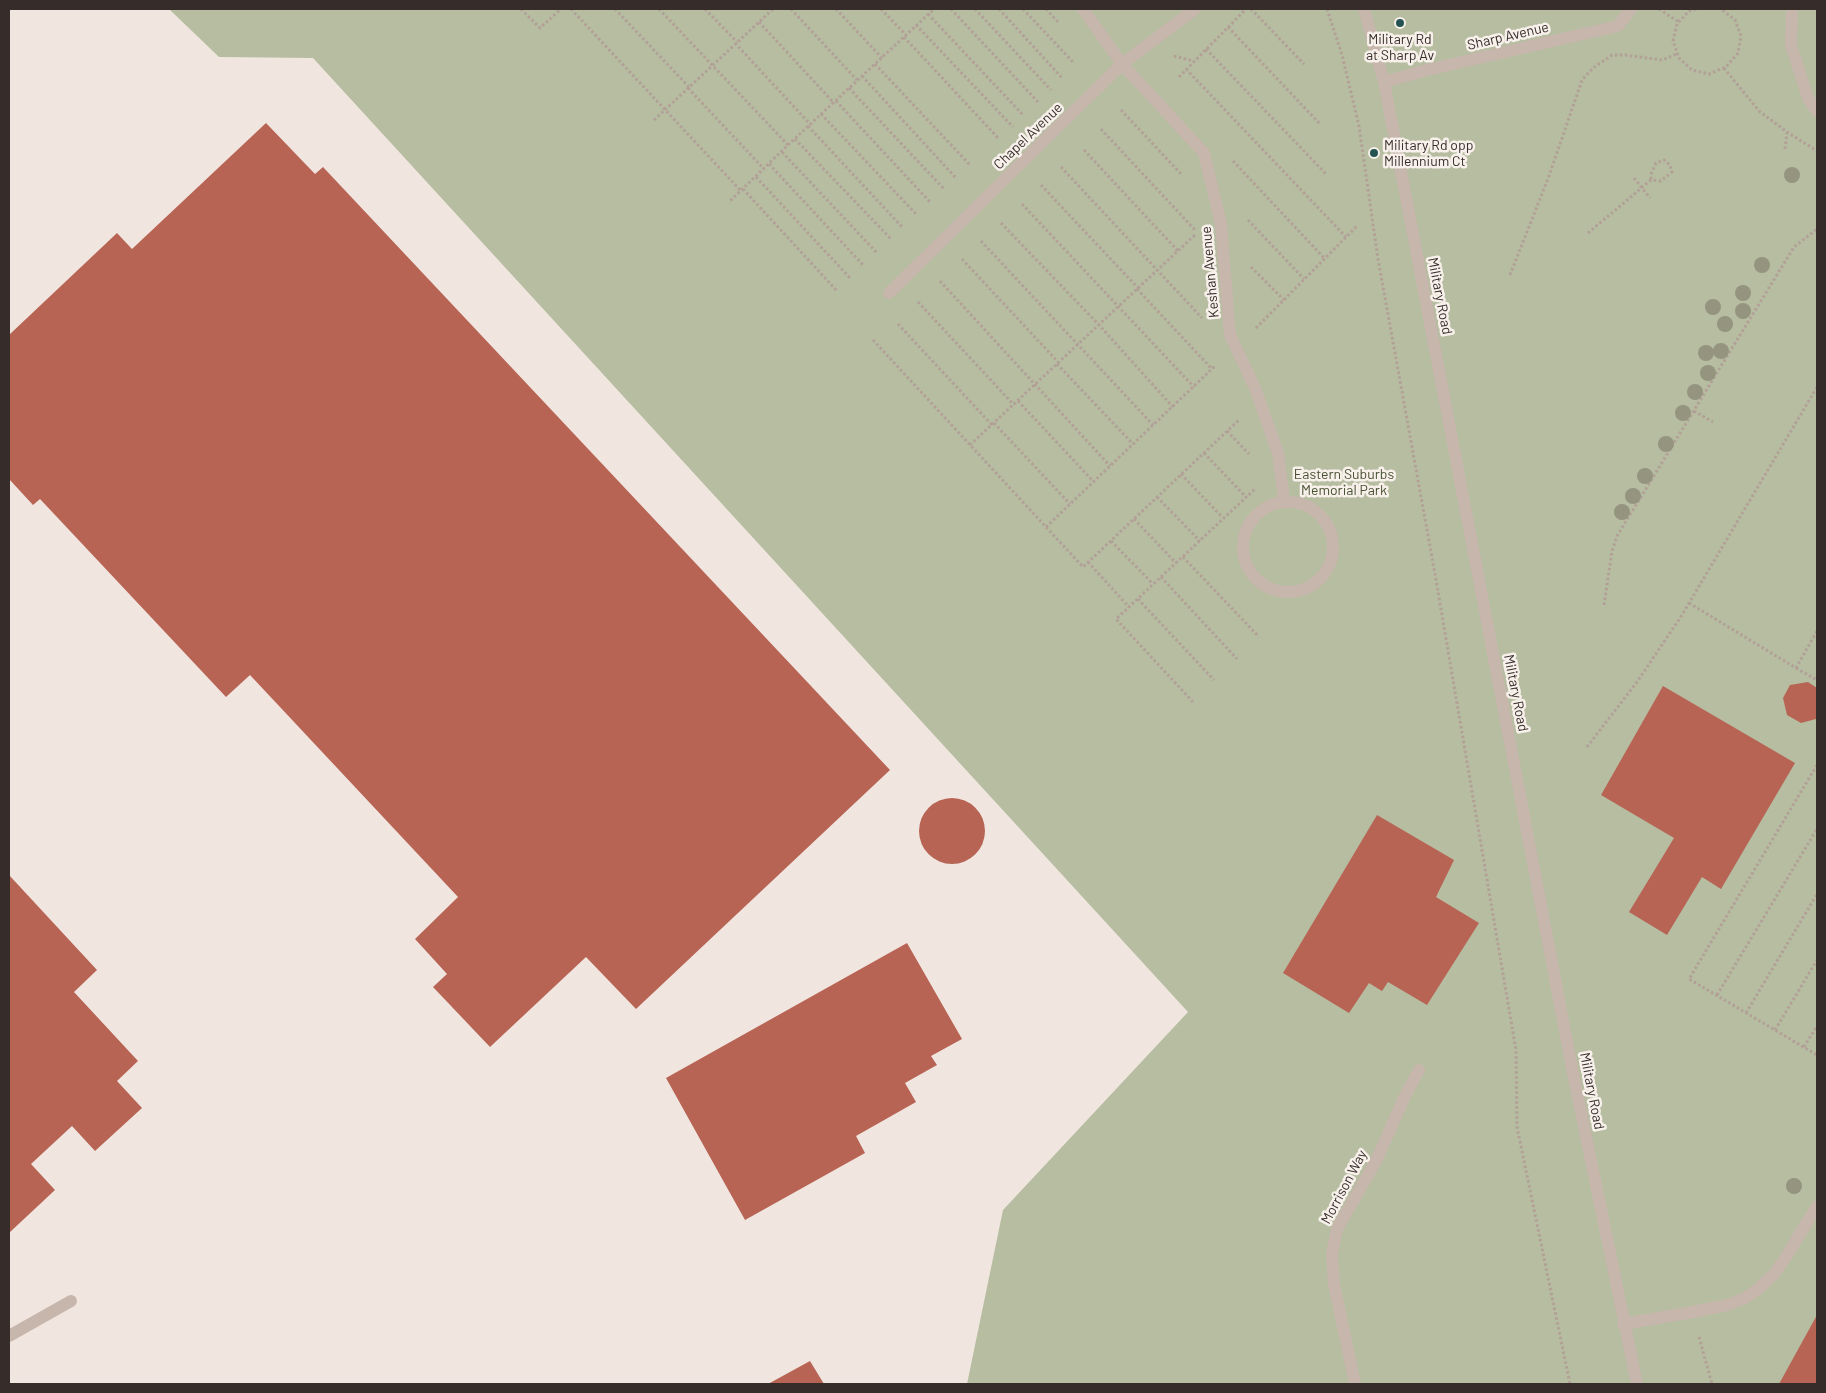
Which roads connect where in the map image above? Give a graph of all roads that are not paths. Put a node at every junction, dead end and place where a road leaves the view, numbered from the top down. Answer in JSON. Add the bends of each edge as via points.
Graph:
{"nodes":[{"id":1,"x":1083,"y":9,"type":"edge"},
{"id":2,"x":1195,"y":9,"type":"edge"},
{"id":3,"x":1364,"y":9,"type":"edge"},
{"id":4,"x":1631,"y":9,"type":"edge"},
{"id":5,"x":1792,"y":9,"type":"edge"},
{"id":6,"x":1122,"y":64,"type":"junction"},
{"id":7,"x":1384,"y":82,"type":"junction"},
{"id":8,"x":1817,"y":111,"type":"edge"},
{"id":9,"x":889,"y":293,"type":"dead end"},
{"id":10,"x":1284,"y":501,"type":"junction"},
{"id":11,"x":1419,"y":1070,"type":"dead end"},
{"id":12,"x":1817,"y":1206,"type":"edge"},
{"id":13,"x":70,"y":1300,"type":"dead end"},
{"id":14,"x":1623,"y":1324,"type":"junction"},
{"id":15,"x":9,"y":1336,"type":"edge"},
{"id":16,"x":1355,"y":1384,"type":"edge"},
{"id":17,"x":1637,"y":1384,"type":"edge"}],
"edges":[{"from":1,"to":6,"type":"street","name":"Keshan Avenue"},
{"from":2,"to":6,"type":"street","name":"Chapel Avenue"},
{"from":3,"to":7,"type":"street","name":"Military Road"},
{"from":4,"to":7,"type":"street","name":"Sharp Avenue","via":[[1618,26]]},
{"from":5,"to":8,"type":"street","via":[[1791,45],[1808,98]]},
{"from":6,"to":9,"type":"street","name":"Chapel Avenue"},
{"from":6,"to":10,"type":"street","name":"Keshan Avenue","via":[[1204,153],[1222,224],[1230,335],[1255,388],[1278,453]]},
{"from":7,"to":14,"type":"street","name":"Military Road"},
{"from":10,"to":10,"type":"street","via":[[1308,506],[1321,515],[1329,528],[1333,548],[1330,565],[1321,578],[1306,589],[1290,593],[1261,585],[1245,564],[1242,548],[1250,522],[1261,510]]},
{"from":11,"to":16,"type":"street","name":"Morrison Way","via":[[1376,1161],[1337,1228],[1332,1254],[1334,1284]]},
{"from":12,"to":14,"type":"street","via":[[1773,1275],[1745,1298],[1727,1305]]},
{"from":13,"to":15,"type":"street"},
{"from":14,"to":17,"type":"street","name":"Military Road"}]}
